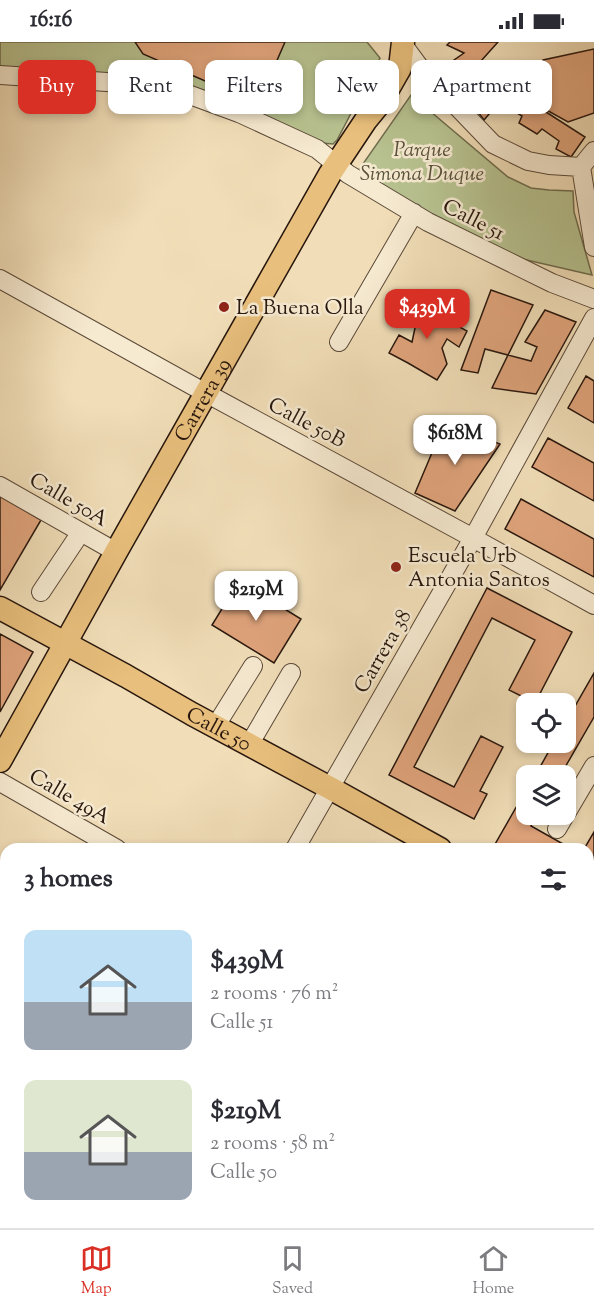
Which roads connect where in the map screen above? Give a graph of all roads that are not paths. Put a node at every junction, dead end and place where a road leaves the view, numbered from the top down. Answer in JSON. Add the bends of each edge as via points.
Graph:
{"nodes":[{"id":1,"x":402,"y":42,"type":"edge"},
{"id":2,"x":0,"y":75,"type":"edge"},
{"id":3,"x":594,"y":151,"type":"edge"},
{"id":4,"x":336,"y":165,"type":"junction"},
{"id":5,"x":580,"y":166,"type":"junction"},
{"id":6,"x":414,"y":213,"type":"junction"},
{"id":7,"x":594,"y":247,"type":"edge"},
{"id":8,"x":0,"y":279,"type":"edge"},
{"id":9,"x":594,"y":299,"type":"edge"},
{"id":10,"x":594,"y":318,"type":"edge"},
{"id":11,"x":339,"y":342,"type":"dead end"},
{"id":12,"x":207,"y":394,"type":"junction"},
{"id":13,"x":0,"y":486,"type":"edge"},
{"id":14,"x":81,"y":532,"type":"junction"},
{"id":15,"x":473,"y":538,"type":"junction"},
{"id":16,"x":116,"y":552,"type":"junction"},
{"id":17,"x":41,"y":592,"type":"dead end"},
{"id":18,"x":594,"y":605,"type":"edge"},
{"id":19,"x":0,"y":608,"type":"edge"},
{"id":20,"x":66,"y":644,"type":"junction"},
{"id":21,"x":253,"y":666,"type":"dead end"},
{"id":22,"x":291,"y":673,"type":"dead end"},
{"id":23,"x":215,"y":726,"type":"junction"},
{"id":24,"x":249,"y":745,"type":"junction"},
{"id":25,"x":3,"y":749,"type":"edge"},
{"id":26,"x":594,"y":766,"type":"edge"},
{"id":27,"x":0,"y":782,"type":"edge"},
{"id":28,"x":330,"y":788,"type":"junction"},
{"id":29,"x":557,"y":829,"type":"dead end"},
{"id":30,"x":107,"y":843,"type":"edge"},
{"id":31,"x":298,"y":843,"type":"edge"},
{"id":32,"x":429,"y":843,"type":"edge"}],
"edges":[{"from":1,"to":4,"type":"main road","name":"Carrera 39","via":[[400,68]]},
{"from":1,"to":5,"type":"street","via":[[421,69],[493,144],[528,161]]},
{"from":2,"to":4,"type":"street","name":"Calle 51","via":[[122,83],[182,92],[317,149]]},
{"from":3,"to":5,"type":"street"},
{"from":4,"to":6,"type":"street","name":"Calle 51"},
{"from":4,"to":12,"type":"main road","name":"Carrera 39"},
{"from":5,"to":7,"type":"street"},
{"from":6,"to":9,"type":"street","name":"Calle 51","via":[[552,283]]},
{"from":6,"to":11,"type":"street"},
{"from":8,"to":12,"type":"street","name":"Calle 50B"},
{"from":10,"to":15,"type":"street","name":"Carrera 38"},
{"from":12,"to":15,"type":"street","name":"Calle 50B"},
{"from":12,"to":16,"type":"main road","name":"Carrera 39"},
{"from":13,"to":14,"type":"street","name":"Calle 50A"},
{"from":14,"to":16,"type":"street","name":"Calle 50A"},
{"from":14,"to":17,"type":"street"},
{"from":15,"to":18,"type":"street","name":"Calle 50B"},
{"from":15,"to":28,"type":"street","name":"Carrera 38"},
{"from":16,"to":20,"type":"main road","name":"Carrera 39"},
{"from":19,"to":20,"type":"main road","name":"Calle 50"},
{"from":20,"to":23,"type":"main road","name":"Calle 50"},
{"from":20,"to":25,"type":"main road","name":"Carrera 39"},
{"from":21,"to":23,"type":"street"},
{"from":22,"to":24,"type":"street"},
{"from":23,"to":24,"type":"main road","name":"Calle 50"},
{"from":24,"to":28,"type":"main road","name":"Calle 50"},
{"from":26,"to":29,"type":"street"},
{"from":27,"to":30,"type":"street","name":"Calle 49A"},
{"from":28,"to":31,"type":"street","name":"Carrera 38"},
{"from":28,"to":32,"type":"main road","name":"Calle 50"}]}
